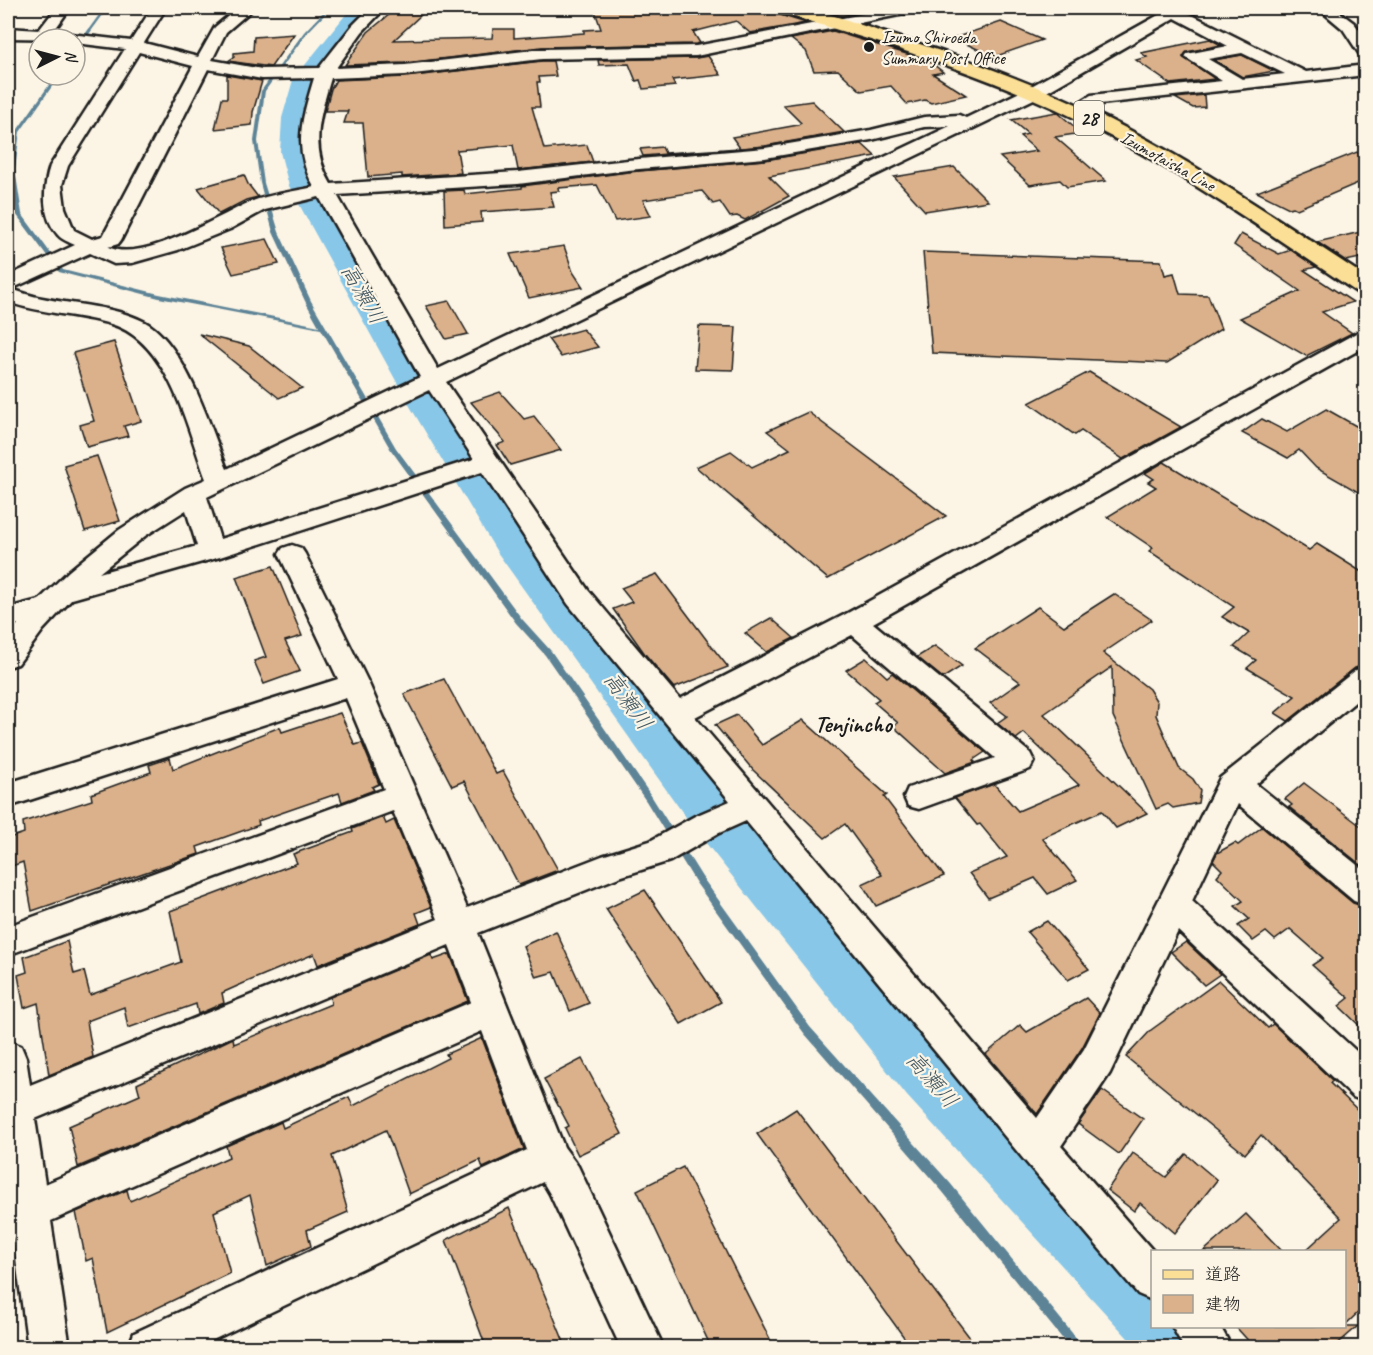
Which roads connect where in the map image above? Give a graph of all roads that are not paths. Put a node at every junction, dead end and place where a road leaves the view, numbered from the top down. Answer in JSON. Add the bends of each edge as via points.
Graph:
{"nodes":[{"id":1,"x":63,"y":8,"type":"edge"},
{"id":2,"x":159,"y":8,"type":"edge"},
{"id":3,"x":247,"y":8,"type":"edge"},
{"id":4,"x":378,"y":8,"type":"edge"},
{"id":5,"x":784,"y":8,"type":"edge"},
{"id":6,"x":909,"y":8,"type":"edge"},
{"id":7,"x":1324,"y":8,"type":"edge"},
{"id":8,"x":1174,"y":9,"type":"edge"},
{"id":9,"x":839,"y":24,"type":"junction"},
{"id":10,"x":44,"y":27,"type":"edge"},
{"id":11,"x":8,"y":33,"type":"edge"},
{"id":12,"x":27,"y":34,"type":"edge"},
{"id":13,"x":27,"y":40,"type":"edge"},
{"id":14,"x":87,"y":41,"type":"edge"},
{"id":15,"x":136,"y":46,"type":"junction"},
{"id":16,"x":1244,"y":48,"type":"junction"},
{"id":17,"x":8,"y":51,"type":"edge"},
{"id":18,"x":1365,"y":52,"type":"edge"},
{"id":19,"x":202,"y":63,"type":"junction"},
{"id":20,"x":1365,"y":70,"type":"edge"},
{"id":21,"x":324,"y":73,"type":"junction"},
{"id":22,"x":1305,"y":77,"type":"junction"},
{"id":23,"x":1239,"y":84,"type":"junction"},
{"id":24,"x":1032,"y":93,"type":"junction"},
{"id":25,"x":1092,"y":100,"type":"dead end"},
{"id":26,"x":970,"y":122,"type":"junction"},
{"id":27,"x":325,"y":190,"type":"junction"},
{"id":28,"x":89,"y":246,"type":"junction"},
{"id":29,"x":8,"y":284,"type":"edge"},
{"id":30,"x":1365,"y":288,"type":"edge"},
{"id":31,"x":8,"y":295,"type":"edge"},
{"id":32,"x":1365,"y":337,"type":"edge"},
{"id":33,"x":432,"y":378,"type":"junction"},
{"id":34,"x":488,"y":462,"type":"junction"},
{"id":35,"x":219,"y":481,"type":"junction"},
{"id":36,"x":194,"y":494,"type":"junction"},
{"id":37,"x":211,"y":551,"type":"junction"},
{"id":38,"x":292,"y":554,"type":"dead end"},
{"id":39,"x":55,"y":600,"type":"junction"},
{"id":40,"x":8,"y":617,"type":"edge"},
{"id":41,"x":854,"y":622,"type":"junction"},
{"id":42,"x":8,"y":657,"type":"edge"},
{"id":43,"x":1365,"y":677,"type":"edge"},
{"id":44,"x":356,"y":684,"type":"junction"},
{"id":45,"x":677,"y":713,"type":"junction"},
{"id":46,"x":1235,"y":784,"type":"junction"},
{"id":47,"x":8,"y":795,"type":"edge"},
{"id":48,"x":402,"y":795,"type":"junction"},
{"id":49,"x":920,"y":797,"type":"dead end"},
{"id":50,"x":752,"y":805,"type":"junction"},
{"id":51,"x":1365,"y":891,"type":"edge"},
{"id":52,"x":1173,"y":905,"type":"junction"},
{"id":53,"x":458,"y":926,"type":"junction"},
{"id":54,"x":8,"y":941,"type":"edge"},
{"id":55,"x":490,"y":1010,"type":"junction"},
{"id":56,"x":8,"y":1058,"type":"edge"},
{"id":57,"x":1365,"y":1085,"type":"edge"},
{"id":58,"x":11,"y":1111,"type":"edge"},
{"id":59,"x":1038,"y":1148,"type":"junction"},
{"id":60,"x":550,"y":1159,"type":"junction"},
{"id":61,"x":18,"y":1215,"type":"edge"},
{"id":62,"x":1151,"y":1279,"type":"edge"},
{"id":63,"x":1195,"y":1328,"type":"edge"},
{"id":64,"x":49,"y":1347,"type":"edge"},
{"id":65,"x":149,"y":1347,"type":"edge"},
{"id":66,"x":643,"y":1347,"type":"edge"},
{"id":67,"x":1211,"y":1347,"type":"edge"}],
"edges":[{"from":1,"to":10,"type":"street"},
{"from":2,"to":15,"type":"street"},
{"from":3,"to":19,"type":"street","via":[[220,30]]},
{"from":4,"to":21,"type":"street"},
{"from":5,"to":9,"type":"main road","name":"Izumotaisha Line","number":"28"},
{"from":6,"to":9,"type":"street"},
{"from":7,"to":18,"type":"street","via":[[1349,26]]},
{"from":8,"to":16,"type":"street"},
{"from":8,"to":24,"type":"street"},
{"from":9,"to":21,"type":"street","via":[[696,51],[542,54],[405,70]]},
{"from":9,"to":24,"type":"main road","name":"Izumotaisha Line","number":"28","via":[[936,55]]},
{"from":11,"to":12,"type":"street"},
{"from":13,"to":17,"type":"street"},
{"from":14,"to":15,"type":"street"},
{"from":15,"to":19,"type":"street"},
{"from":15,"to":28,"type":"street","via":[[59,166],[53,185],[55,208],[66,233]]},
{"from":16,"to":22,"type":"street"},
{"from":16,"to":23,"type":"street","via":[[1193,57]]},
{"from":19,"to":21,"type":"street","via":[[262,74]]},
{"from":19,"to":28,"type":"street","via":[[111,240]]},
{"from":20,"to":22,"type":"street"},
{"from":21,"to":27,"type":"street","via":[[309,124],[309,156]]},
{"from":22,"to":23,"type":"street"},
{"from":23,"to":25,"type":"street"},
{"from":24,"to":26,"type":"street"},
{"from":24,"to":30,"type":"main road","name":"Izumotaisha Line","number":"28","via":[[1159,154],[1233,198]]},
{"from":26,"to":27,"type":"street","via":[[924,122],[765,153],[518,178]]},
{"from":26,"to":33,"type":"street"},
{"from":27,"to":28,"type":"street","via":[[258,206],[171,246],[132,257],[114,258]]},
{"from":27,"to":33,"type":"street"},
{"from":28,"to":29,"type":"street"},
{"from":31,"to":35,"type":"street","via":[[99,315],[145,332],[172,367]]},
{"from":32,"to":41,"type":"street"},
{"from":33,"to":34,"type":"street"},
{"from":33,"to":35,"type":"street"},
{"from":34,"to":37,"type":"street"},
{"from":34,"to":45,"type":"street","via":[[578,597]]},
{"from":35,"to":36,"type":"street"},
{"from":36,"to":37,"type":"street"},
{"from":36,"to":39,"type":"street","via":[[128,536]]},
{"from":37,"to":39,"type":"street"},
{"from":38,"to":44,"type":"street"},
{"from":39,"to":40,"type":"street"},
{"from":39,"to":42,"type":"street"},
{"from":41,"to":45,"type":"street"},
{"from":41,"to":49,"type":"street","via":[[1019,761]]},
{"from":43,"to":46,"type":"street"},
{"from":44,"to":47,"type":"street"},
{"from":44,"to":48,"type":"street"},
{"from":45,"to":50,"type":"street"},
{"from":46,"to":51,"type":"street"},
{"from":46,"to":52,"type":"street"},
{"from":48,"to":53,"type":"street"},
{"from":48,"to":54,"type":"street"},
{"from":50,"to":53,"type":"street","via":[[659,852],[613,864]]},
{"from":50,"to":59,"type":"street"},
{"from":52,"to":57,"type":"street"},
{"from":52,"to":59,"type":"street","via":[[1097,1061]]},
{"from":53,"to":55,"type":"street"},
{"from":53,"to":58,"type":"street"},
{"from":55,"to":60,"type":"street"},
{"from":55,"to":61,"type":"street"},
{"from":56,"to":58,"type":"street"},
{"from":58,"to":61,"type":"street"},
{"from":59,"to":62,"type":"street"},
{"from":60,"to":65,"type":"street"},
{"from":60,"to":66,"type":"street","via":[[564,1180]]},
{"from":61,"to":64,"type":"street"},
{"from":63,"to":67,"type":"street"}]}
